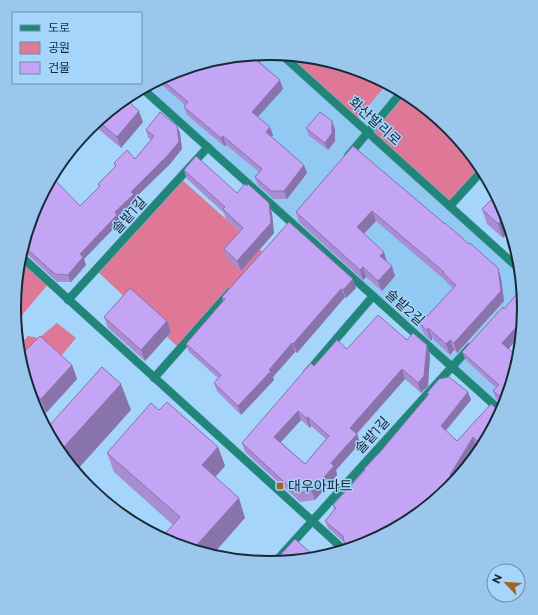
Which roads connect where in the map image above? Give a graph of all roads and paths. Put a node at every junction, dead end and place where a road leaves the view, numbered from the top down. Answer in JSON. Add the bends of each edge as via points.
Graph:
{"nodes":[{"id":1,"x":288,"y":60,"type":"edge"},
{"id":2,"x":146,"y":92,"type":"edge"},
{"id":3,"x":398,"y":96,"type":"edge"},
{"id":4,"x":368,"y":132,"type":"junction"},
{"id":5,"x":208,"y":147,"type":"junction"},
{"id":6,"x":342,"y":162,"type":"edge"},
{"id":7,"x":478,"y":175,"type":"edge"},
{"id":8,"x":450,"y":206,"type":"junction"},
{"id":9,"x":26,"y":261,"type":"edge"},
{"id":10,"x":513,"y":263,"type":"edge"},
{"id":11,"x":238,"y":283,"type":"edge"},
{"id":12,"x":373,"y":296,"type":"junction"},
{"id":13,"x":68,"y":300,"type":"junction"},
{"id":14,"x":476,"y":340,"type":"edge"},
{"id":15,"x":452,"y":367,"type":"junction"},
{"id":16,"x":154,"y":378,"type":"junction"},
{"id":17,"x":300,"y":381,"type":"edge"},
{"id":18,"x":496,"y":407,"type":"edge"},
{"id":19,"x":312,"y":521,"type":"junction"},
{"id":20,"x":339,"y":545,"type":"edge"},
{"id":21,"x":281,"y":555,"type":"edge"}],
"edges":[{"from":1,"to":4,"type":"street","name":"화산발리로"},
{"from":2,"to":5,"type":"street","name":"솔밭2길"},
{"from":3,"to":4,"type":"street"},
{"from":4,"to":6,"type":"street"},
{"from":4,"to":8,"type":"street","name":"화산발리로"},
{"from":5,"to":12,"type":"street","name":"솔밭2길"},
{"from":5,"to":13,"type":"street","name":"솔밭1길"},
{"from":7,"to":8,"type":"street"},
{"from":8,"to":10,"type":"street","name":"화산발리로"},
{"from":9,"to":13,"type":"street"},
{"from":11,"to":16,"type":"street"},
{"from":12,"to":15,"type":"street","name":"솔밭2길"},
{"from":12,"to":17,"type":"street"},
{"from":13,"to":16,"type":"street"},
{"from":14,"to":15,"type":"street","name":"솔밭1길"},
{"from":15,"to":18,"type":"street","name":"솔밭2길"},
{"from":15,"to":19,"type":"street","name":"솔밭1길"},
{"from":16,"to":19,"type":"street","via":[[239,450]]},
{"from":19,"to":20,"type":"street"},
{"from":19,"to":21,"type":"street","name":"솔밭1길"}]}
